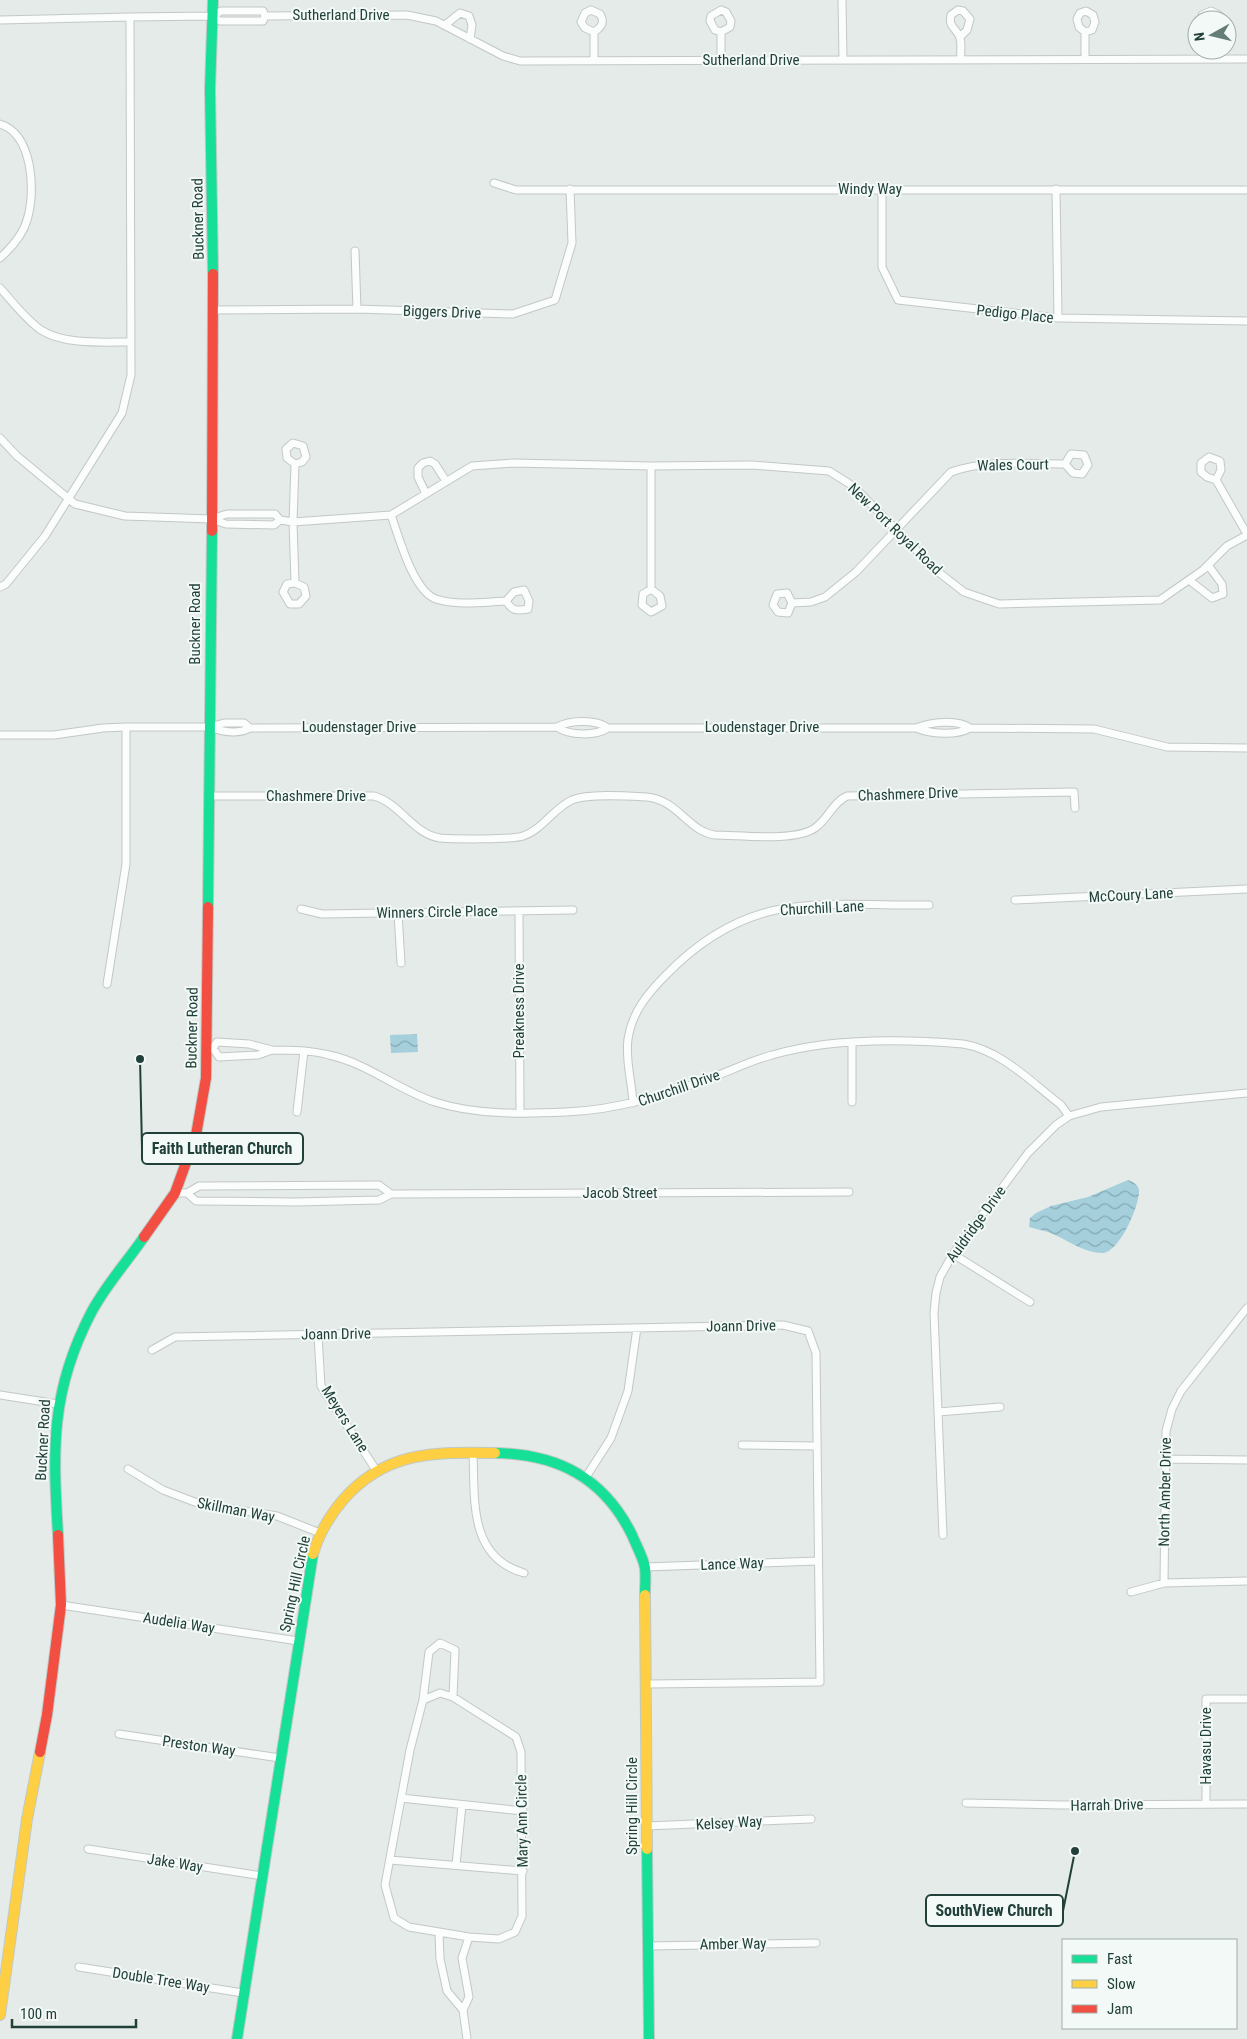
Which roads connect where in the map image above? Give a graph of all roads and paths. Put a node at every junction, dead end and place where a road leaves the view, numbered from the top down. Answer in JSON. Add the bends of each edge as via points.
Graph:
{"nodes":[{"id":1,"x":212,"y":0,"type":"edge"},
{"id":2,"x":842,"y":0,"type":"edge"},
{"id":3,"x":213,"y":16,"type":"junction"},
{"id":4,"x":130,"y":17,"type":"junction"},
{"id":5,"x":0,"y":20,"type":"edge"},
{"id":6,"x":444,"y":25,"type":"junction"},
{"id":7,"x":594,"y":32,"type":"dead end"},
{"id":8,"x":721,"y":32,"type":"dead end"},
{"id":9,"x":1085,"y":32,"type":"dead end"},
{"id":10,"x":960,"y":37,"type":"dead end"},
{"id":11,"x":470,"y":39,"type":"junction"},
{"id":12,"x":1187,"y":59,"type":"edge"},
{"id":13,"x":594,"y":60,"type":"junction"},
{"id":14,"x":722,"y":60,"type":"junction"},
{"id":15,"x":843,"y":60,"type":"junction"},
{"id":16,"x":960,"y":60,"type":"junction"},
{"id":17,"x":1085,"y":60,"type":"junction"},
{"id":18,"x":0,"y":124,"type":"edge"},
{"id":19,"x":494,"y":183,"type":"dead end"},
{"id":20,"x":570,"y":189,"type":"junction"},
{"id":21,"x":882,"y":189,"type":"junction"},
{"id":22,"x":1056,"y":189,"type":"junction"},
{"id":23,"x":1247,"y":190,"type":"edge"},
{"id":24,"x":355,"y":251,"type":"dead end"},
{"id":25,"x":0,"y":258,"type":"edge"},
{"id":26,"x":0,"y":288,"type":"edge"},
{"id":27,"x":357,"y":309,"type":"junction"},
{"id":28,"x":214,"y":310,"type":"junction"},
{"id":29,"x":1058,"y":318,"type":"junction"},
{"id":30,"x":1247,"y":321,"type":"edge"},
{"id":31,"x":130,"y":342,"type":"junction"},
{"id":32,"x":0,"y":438,"type":"edge"},
{"id":33,"x":295,"y":464,"type":"dead end"},
{"id":34,"x":1066,"y":464,"type":"dead end"},
{"id":35,"x":651,"y":466,"type":"junction"},
{"id":36,"x":1216,"y":480,"type":"dead end"},
{"id":37,"x":446,"y":481,"type":"junction"},
{"id":38,"x":426,"y":494,"type":"junction"},
{"id":39,"x":67,"y":499,"type":"junction"},
{"id":40,"x":391,"y":515,"type":"junction"},
{"id":41,"x":211,"y":519,"type":"junction"},
{"id":42,"x":280,"y":520,"type":"junction"},
{"id":43,"x":293,"y":522,"type":"junction"},
{"id":44,"x":896,"y":529,"type":"junction"},
{"id":45,"x":1247,"y":534,"type":"edge"},
{"id":46,"x":1208,"y":565,"type":"junction"},
{"id":47,"x":1189,"y":580,"type":"junction"},
{"id":48,"x":295,"y":583,"type":"dead end"},
{"id":49,"x":0,"y":587,"type":"edge"},
{"id":50,"x":651,"y":589,"type":"dead end"},
{"id":51,"x":506,"y":601,"type":"dead end"},
{"id":52,"x":792,"y":603,"type":"dead end"},
{"id":53,"x":126,"y":727,"type":"junction"},
{"id":54,"x":210,"y":728,"type":"junction"},
{"id":55,"x":0,"y":735,"type":"edge"},
{"id":56,"x":1247,"y":748,"type":"edge"},
{"id":57,"x":210,"y":796,"type":"junction"},
{"id":58,"x":1075,"y":808,"type":"dead end"},
{"id":59,"x":1247,"y":889,"type":"edge"},
{"id":60,"x":1015,"y":900,"type":"dead end"},
{"id":61,"x":929,"y":905,"type":"dead end"},
{"id":62,"x":301,"y":909,"type":"dead end"},
{"id":63,"x":574,"y":910,"type":"dead end"},
{"id":64,"x":519,"y":911,"type":"junction"},
{"id":65,"x":398,"y":913,"type":"junction"},
{"id":66,"x":401,"y":962,"type":"dead end"},
{"id":67,"x":107,"y":984,"type":"dead end"},
{"id":68,"x":852,"y":1043,"type":"junction"},
{"id":69,"x":210,"y":1048,"type":"junction"},
{"id":70,"x":272,"y":1050,"type":"junction"},
{"id":71,"x":304,"y":1051,"type":"junction"},
{"id":72,"x":1247,"y":1093,"type":"edge"},
{"id":73,"x":852,"y":1102,"type":"dead end"},
{"id":74,"x":633,"y":1103,"type":"junction"},
{"id":75,"x":297,"y":1112,"type":"dead end"},
{"id":76,"x":520,"y":1112,"type":"junction"},
{"id":77,"x":1069,"y":1116,"type":"junction"},
{"id":78,"x":175,"y":1192,"type":"junction"},
{"id":79,"x":849,"y":1192,"type":"dead end"},
{"id":80,"x":187,"y":1193,"type":"junction"},
{"id":81,"x":391,"y":1194,"type":"junction"},
{"id":82,"x":953,"y":1254,"type":"junction"},
{"id":83,"x":1030,"y":1302,"type":"dead end"},
{"id":84,"x":1247,"y":1308,"type":"edge"},
{"id":85,"x":637,"y":1328,"type":"junction"},
{"id":86,"x":318,"y":1335,"type":"junction"},
{"id":87,"x":152,"y":1350,"type":"dead end"},
{"id":88,"x":0,"y":1395,"type":"edge"},
{"id":89,"x":58,"y":1404,"type":"junction"},
{"id":90,"x":1000,"y":1407,"type":"dead end"},
{"id":91,"x":938,"y":1412,"type":"junction"},
{"id":92,"x":742,"y":1445,"type":"dead end"},
{"id":93,"x":816,"y":1446,"type":"junction"},
{"id":94,"x":473,"y":1453,"type":"junction"},
{"id":95,"x":1165,"y":1459,"type":"junction"},
{"id":96,"x":1247,"y":1460,"type":"edge"},
{"id":97,"x":128,"y":1469,"type":"dead end"},
{"id":98,"x":376,"y":1470,"type":"junction"},
{"id":99,"x":586,"y":1477,"type":"junction"},
{"id":100,"x":320,"y":1534,"type":"junction"},
{"id":101,"x":943,"y":1536,"type":"dead end"},
{"id":102,"x":818,"y":1561,"type":"junction"},
{"id":103,"x":645,"y":1567,"type":"junction"},
{"id":104,"x":524,"y":1572,"type":"dead end"},
{"id":105,"x":1247,"y":1581,"type":"edge"},
{"id":106,"x":1164,"y":1583,"type":"junction"},
{"id":107,"x":1131,"y":1592,"type":"dead end"},
{"id":108,"x":61,"y":1605,"type":"junction"},
{"id":109,"x":298,"y":1641,"type":"junction"},
{"id":110,"x":647,"y":1684,"type":"junction"},
{"id":111,"x":453,"y":1696,"type":"junction"},
{"id":112,"x":1247,"y":1699,"type":"edge"},
{"id":113,"x":423,"y":1700,"type":"junction"},
{"id":114,"x":119,"y":1734,"type":"dead end"},
{"id":115,"x":280,"y":1758,"type":"junction"},
{"id":116,"x":401,"y":1798,"type":"junction"},
{"id":117,"x":966,"y":1803,"type":"dead end"},
{"id":118,"x":1206,"y":1804,"type":"junction"},
{"id":119,"x":1247,"y":1804,"type":"edge"},
{"id":120,"x":462,"y":1805,"type":"junction"},
{"id":121,"x":523,"y":1811,"type":"junction"},
{"id":122,"x":811,"y":1819,"type":"dead end"},
{"id":123,"x":647,"y":1826,"type":"junction"},
{"id":124,"x":88,"y":1850,"type":"dead end"},
{"id":125,"x":390,"y":1860,"type":"junction"},
{"id":126,"x":456,"y":1865,"type":"junction"},
{"id":127,"x":523,"y":1871,"type":"junction"},
{"id":128,"x":262,"y":1876,"type":"junction"},
{"id":129,"x":439,"y":1932,"type":"junction"},
{"id":130,"x":469,"y":1937,"type":"junction"},
{"id":131,"x":816,"y":1943,"type":"dead end"},
{"id":132,"x":649,"y":1946,"type":"junction"},
{"id":133,"x":79,"y":1967,"type":"dead end"},
{"id":134,"x":243,"y":1993,"type":"junction"},
{"id":135,"x":463,"y":2010,"type":"junction"},
{"id":136,"x":0,"y":2015,"type":"edge"},
{"id":137,"x":237,"y":2039,"type":"edge"},
{"id":138,"x":467,"y":2039,"type":"edge"},
{"id":139,"x":649,"y":2039,"type":"edge"}],
"edges":[{"from":1,"to":3,"type":"street","name":"Buckner Road"},
{"from":2,"to":15,"type":"street"},
{"from":3,"to":4,"type":"street","name":"Sutherland Drive"},
{"from":3,"to":6,"type":"street","name":"Sutherland Drive","via":[[220,21],[263,21],[265,16],[407,14]]},
{"from":3,"to":28,"type":"street","name":"Buckner Road","via":[[210,89]]},
{"from":4,"to":5,"type":"street","name":"Sutherland Drive"},
{"from":4,"to":31,"type":"street"},
{"from":6,"to":11,"type":"street","name":"Sutherland Drive"},
{"from":6,"to":11,"type":"street","via":[[460,13],[469,16],[472,25]]},
{"from":7,"to":13,"type":"street"},
{"from":8,"to":14,"type":"street"},
{"from":9,"to":17,"type":"street"},
{"from":10,"to":16,"type":"street"},
{"from":11,"to":13,"type":"street","name":"Sutherland Drive","via":[[520,61]]},
{"from":12,"to":17,"type":"street","name":"Sutherland Drive"},
{"from":13,"to":14,"type":"street","name":"Sutherland Drive"},
{"from":14,"to":15,"type":"street","name":"Sutherland Drive"},
{"from":15,"to":16,"type":"street","name":"Sutherland Drive"},
{"from":16,"to":17,"type":"street","name":"Sutherland Drive"},
{"from":18,"to":25,"type":"street","via":[[10,127],[21,140],[31,186],[27,221],[12,247]]},
{"from":19,"to":20,"type":"street","name":"Windy Way","via":[[516,190]]},
{"from":20,"to":21,"type":"street","name":"Windy Way"},
{"from":20,"to":27,"type":"street","name":"Biggers Drive","via":[[572,243],[555,300],[513,314]]},
{"from":21,"to":22,"type":"street","name":"Windy Way"},
{"from":21,"to":29,"type":"street","name":"Pedigo Place","via":[[882,267],[898,300]]},
{"from":22,"to":23,"type":"street","name":"Windy Way"},
{"from":22,"to":29,"type":"street"},
{"from":24,"to":27,"type":"street"},
{"from":26,"to":31,"type":"street","via":[[43,332],[76,341]]},
{"from":27,"to":28,"type":"street","name":"Biggers Drive"},
{"from":28,"to":41,"type":"street","name":"Buckner Road"},
{"from":29,"to":30,"type":"street","name":"Pedigo Place"},
{"from":31,"to":39,"type":"street","via":[[132,375],[122,413]]},
{"from":32,"to":39,"type":"street","name":"New Port Royal Road"},
{"from":33,"to":43,"type":"street"},
{"from":34,"to":44,"type":"street","name":"Wales Court","via":[[993,463],[951,472]]},
{"from":35,"to":37,"type":"street","name":"New Port Royal Road","via":[[513,463],[472,466]]},
{"from":35,"to":44,"type":"street","name":"New Port Royal Road","via":[[752,465],[829,471],[853,486]]},
{"from":35,"to":50,"type":"street"},
{"from":36,"to":45,"type":"street"},
{"from":37,"to":38,"type":"street","name":"New Port Royal Road"},
{"from":37,"to":38,"type":"street","via":[[435,464],[430,461],[423,463],[418,468],[418,477]]},
{"from":38,"to":40,"type":"street","name":"New Port Royal Road"},
{"from":39,"to":41,"type":"street","name":"New Port Royal Road","via":[[75,504],[125,516]]},
{"from":39,"to":49,"type":"street","via":[[45,536],[6,584]]},
{"from":40,"to":43,"type":"street","name":"New Port Royal Road"},
{"from":40,"to":51,"type":"street","via":[[413,577],[434,598],[458,603]]},
{"from":41,"to":42,"type":"street","name":"New Port Royal Road","via":[[226,524],[274,525]]},
{"from":41,"to":42,"type":"street","name":"New Port Royal Road","via":[[227,514],[275,514]]},
{"from":41,"to":54,"type":"street","name":"Buckner Road"},
{"from":42,"to":43,"type":"street","name":"New Port Royal Road"},
{"from":43,"to":48,"type":"street"},
{"from":44,"to":47,"type":"street","name":"New Port Royal Road","via":[[937,571],[964,592],[999,604],[1160,600]]},
{"from":44,"to":52,"type":"street","name":"Wales Court","via":[[856,572],[825,596],[810,602]]},
{"from":45,"to":46,"type":"street","name":"New Port Royal Road","via":[[1227,546]]},
{"from":46,"to":47,"type":"street","name":"New Port Royal Road"},
{"from":46,"to":47,"type":"street","via":[[1222,584],[1223,594],[1212,598]]},
{"from":53,"to":54,"type":"street","name":"Loudenstager Drive"},
{"from":53,"to":55,"type":"street","name":"Loudenstager Drive","via":[[54,736]]},
{"from":53,"to":67,"type":"street","via":[[126,864]]},
{"from":54,"to":56,"type":"street","name":"Loudenstager Drive","via":[[243,732],[250,728],[557,727],[565,733],[602,732],[608,728],[916,728],[926,724],[962,723],[970,728],[1094,729],[1167,747]]},
{"from":54,"to":57,"type":"street","name":"Buckner Road"},
{"from":57,"to":58,"type":"street","name":"Chashmere Drive","via":[[374,796],[395,806],[420,830],[439,838],[523,836],[567,803],[586,797],[657,798],[676,808],[704,832],[715,835],[803,833],[821,824],[840,799],[848,796],[1074,792]]},
{"from":57,"to":69,"type":"street","name":"Buckner Road"},
{"from":59,"to":60,"type":"street","name":"McCoury Lane"},
{"from":61,"to":74,"type":"street","name":"Churchill Lane","via":[[821,906],[776,910],[728,928],[708,940],[656,985],[634,1018],[628,1040]]},
{"from":62,"to":65,"type":"street","name":"Winners Circle Place","via":[[322,914]]},
{"from":63,"to":64,"type":"street","name":"Winners Circle Place"},
{"from":64,"to":65,"type":"street","name":"Winners Circle Place"},
{"from":64,"to":76,"type":"street","name":"Preakness Drive"},
{"from":65,"to":66,"type":"street"},
{"from":68,"to":73,"type":"street"},
{"from":68,"to":74,"type":"street","name":"Churchill Drive","via":[[822,1044],[778,1053]]},
{"from":68,"to":77,"type":"street","name":"Churchill Drive","via":[[944,1042],[980,1047],[996,1055],[1061,1105]]},
{"from":69,"to":70,"type":"street","name":"Churchill Drive","via":[[218,1042],[249,1044]]},
{"from":69,"to":70,"type":"street","name":"Churchill Drive","via":[[219,1057],[258,1055]]},
{"from":69,"to":78,"type":"street","name":"Buckner Road","via":[[196,1135]]},
{"from":70,"to":71,"type":"street","name":"Churchill Drive"},
{"from":71,"to":75,"type":"street"},
{"from":71,"to":76,"type":"street","name":"Churchill Drive","via":[[330,1055],[446,1106],[475,1111]]},
{"from":72,"to":77,"type":"street","name":"Auldridge Drive","via":[[1100,1107]]},
{"from":74,"to":76,"type":"street","name":"Churchill Drive","via":[[603,1110]]},
{"from":77,"to":82,"type":"street","name":"Auldridge Drive","via":[[1034,1147]]},
{"from":78,"to":80,"type":"street","name":"Jacob Street"},
{"from":78,"to":89,"type":"street","name":"Buckner Road","via":[[146,1238],[102,1294],[88,1319],[68,1363]]},
{"from":79,"to":81,"type":"street","name":"Jacob Street"},
{"from":80,"to":81,"type":"street","name":"Jacob Street","via":[[196,1201],[296,1202],[379,1200]]},
{"from":80,"to":81,"type":"street","name":"Jacob Street","via":[[199,1186],[379,1185]]},
{"from":82,"to":83,"type":"street"},
{"from":82,"to":91,"type":"street","name":"Auldridge Drive","via":[[940,1277],[936,1293]]},
{"from":84,"to":95,"type":"street","name":"North Amber Drive","via":[[1181,1391],[1166,1431]]},
{"from":85,"to":86,"type":"street","name":"Joann Drive"},
{"from":85,"to":93,"type":"street","name":"Joann Drive","via":[[783,1325],[808,1331],[816,1353]]},
{"from":85,"to":99,"type":"street","via":[[628,1391],[611,1438]]},
{"from":86,"to":87,"type":"street","name":"Joann Drive","via":[[175,1337]]},
{"from":86,"to":98,"type":"street","name":"Meyers Lane","via":[[322,1386]]},
{"from":88,"to":89,"type":"street"},
{"from":89,"to":108,"type":"street","name":"Buckner Road","via":[[54,1461]]},
{"from":90,"to":91,"type":"street"},
{"from":91,"to":101,"type":"street","name":"Auldridge Drive"},
{"from":92,"to":93,"type":"street"},
{"from":93,"to":102,"type":"street","name":"Joann Drive"},
{"from":94,"to":98,"type":"street","name":"Spring Hill Circle","via":[[427,1456]]},
{"from":94,"to":99,"type":"street","name":"Spring Hill Circle","via":[[528,1455]]},
{"from":94,"to":104,"type":"street","via":[[476,1516],[483,1539],[501,1564]]},
{"from":95,"to":96,"type":"street"},
{"from":95,"to":106,"type":"street","name":"North Amber Drive"},
{"from":97,"to":100,"type":"street","name":"Skillman Way","via":[[163,1490],[200,1504],[277,1516]]},
{"from":98,"to":100,"type":"street","name":"Spring Hill Circle","via":[[333,1513]]},
{"from":99,"to":103,"type":"street","name":"Spring Hill Circle","via":[[614,1505],[636,1542]]},
{"from":100,"to":109,"type":"street","name":"Spring Hill Circle","via":[[312,1557]]},
{"from":102,"to":103,"type":"street","name":"Lance Way"},
{"from":102,"to":110,"type":"street","name":"Joann Drive","via":[[820,1682]]},
{"from":103,"to":110,"type":"street","name":"Spring Hill Circle"},
{"from":105,"to":106,"type":"street"},
{"from":106,"to":107,"type":"street"},
{"from":108,"to":109,"type":"street","name":"Audelia Way"},
{"from":108,"to":136,"type":"street","name":"Buckner Road"},
{"from":109,"to":115,"type":"street","name":"Spring Hill Circle"},
{"from":110,"to":123,"type":"street","name":"Spring Hill Circle"},
{"from":111,"to":113,"type":"street","via":[[440,1693]]},
{"from":111,"to":113,"type":"street","name":"Mary Ann Circle","via":[[455,1650],[440,1643],[429,1652]]},
{"from":111,"to":121,"type":"street","name":"Mary Ann Circle","via":[[516,1737],[521,1752]]},
{"from":112,"to":118,"type":"street","name":"Havasu Drive","via":[[1206,1699]]},
{"from":113,"to":116,"type":"street","name":"Mary Ann Circle"},
{"from":114,"to":115,"type":"street","name":"Preston Way"},
{"from":115,"to":128,"type":"street","name":"Spring Hill Circle"},
{"from":116,"to":120,"type":"street"},
{"from":116,"to":125,"type":"street","name":"Mary Ann Circle"},
{"from":117,"to":118,"type":"street","name":"Harrah Drive"},
{"from":118,"to":119,"type":"street","name":"Harrah Drive"},
{"from":120,"to":121,"type":"street"},
{"from":120,"to":126,"type":"street"},
{"from":121,"to":127,"type":"street","name":"Mary Ann Circle"},
{"from":122,"to":123,"type":"street","name":"Kelsey Way"},
{"from":123,"to":132,"type":"street","name":"Spring Hill Circle"},
{"from":124,"to":128,"type":"street","name":"Jake Way"},
{"from":125,"to":126,"type":"street"},
{"from":125,"to":129,"type":"street","name":"Mary Ann Circle","via":[[386,1885],[394,1918],[409,1927]]},
{"from":126,"to":127,"type":"street"},
{"from":127,"to":130,"type":"street","name":"Mary Ann Circle","via":[[522,1916],[515,1932],[499,1939]]},
{"from":128,"to":134,"type":"street","name":"Spring Hill Circle"},
{"from":129,"to":130,"type":"street","name":"Mary Ann Circle"},
{"from":129,"to":135,"type":"street","via":[[440,1959],[447,1991]]},
{"from":130,"to":135,"type":"street","via":[[462,1958],[469,1997]]},
{"from":131,"to":132,"type":"street","name":"Amber Way"},
{"from":132,"to":139,"type":"street","name":"Spring Hill Circle"},
{"from":133,"to":134,"type":"street","name":"Double Tree Way"},
{"from":134,"to":137,"type":"street","name":"Spring Hill Circle"},
{"from":135,"to":138,"type":"street"}]}
